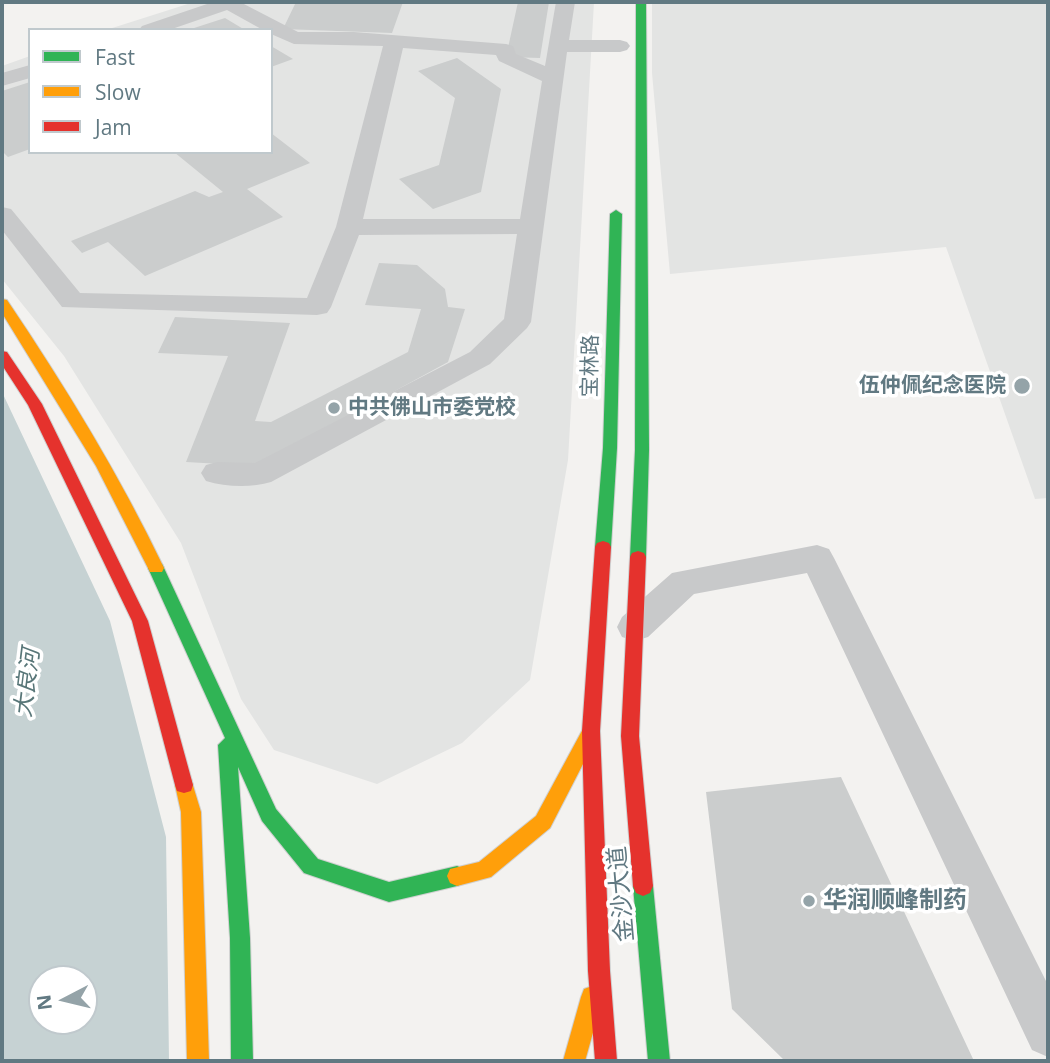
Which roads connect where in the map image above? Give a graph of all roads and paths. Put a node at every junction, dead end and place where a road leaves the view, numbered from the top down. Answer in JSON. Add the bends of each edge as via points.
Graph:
{"nodes":[{"id":1,"x":230,"y":2,"type":"edge"},
{"id":2,"x":566,"y":2,"type":"edge"},
{"id":3,"x":641,"y":2,"type":"edge"},
{"id":4,"x":155,"y":28,"type":"edge"},
{"id":5,"x":394,"y":41,"type":"junction"},
{"id":6,"x":558,"y":46,"type":"junction"},
{"id":7,"x":620,"y":47,"type":"dead end"},
{"id":8,"x":28,"y":72,"type":"edge"},
{"id":9,"x":553,"y":78,"type":"junction"},
{"id":10,"x":2,"y":80,"type":"edge"},
{"id":11,"x":617,"y":198,"type":"dead end"},
{"id":12,"x":2,"y":214,"type":"edge"},
{"id":13,"x":531,"y":226,"type":"junction"},
{"id":14,"x":349,"y":227,"type":"junction"},
{"id":15,"x":2,"y":303,"type":"edge"},
{"id":16,"x":2,"y":355,"type":"edge"},
{"id":17,"x":217,"y":473,"type":"dead end"},
{"id":18,"x":635,"y":627,"type":"junction"},
{"id":19,"x":226,"y":722,"type":"junction"},
{"id":20,"x":591,"y":731,"type":"junction"},
{"id":21,"x":598,"y":971,"type":"junction"},
{"id":22,"x":1048,"y":1034,"type":"edge"},
{"id":23,"x":659,"y":1055,"type":"edge"},
{"id":24,"x":198,"y":1061,"type":"edge"},
{"id":25,"x":242,"y":1061,"type":"edge"},
{"id":26,"x":574,"y":1061,"type":"edge"},
{"id":27,"x":606,"y":1061,"type":"edge"},
{"id":28,"x":672,"y":1061,"type":"edge"}],
"edges":[{"from":1,"to":4,"type":"street"},
{"from":1,"to":5,"type":"street","via":[[294,38]]},
{"from":2,"to":6,"type":"street"},
{"from":3,"to":18,"type":"main road","name":"金沙大道","via":[[642,450]]},
{"from":5,"to":9,"type":"street","via":[[506,50],[506,57]]},
{"from":5,"to":14,"type":"street"},
{"from":6,"to":7,"type":"street"},
{"from":6,"to":9,"type":"street"},
{"from":8,"to":10,"type":"street"},
{"from":9,"to":13,"type":"street"},
{"from":11,"to":20,"type":"main road","name":"宝林路","via":[[610,448]]},
{"from":12,"to":14,"type":"street","via":[[72,301],[317,307]]},
{"from":13,"to":14,"type":"street"},
{"from":13,"to":17,"type":"street","via":[[517,322],[480,358],[260,474]]},
{"from":15,"to":19,"type":"main road","via":[[58,388],[141,536]]},
{"from":16,"to":24,"type":"main road","via":[[35,404],[140,621],[191,812]]},
{"from":18,"to":22,"type":"street","via":[[684,582],[817,558]]},
{"from":18,"to":23,"type":"main road","name":"金沙大道","via":[[630,736]]},
{"from":19,"to":20,"type":"main road","via":[[269,815],[312,866],[389,892],[484,870],[543,822]]},
{"from":19,"to":25,"type":"main road","via":[[240,938]]},
{"from":20,"to":21,"type":"main road","name":"宝林路"},
{"from":21,"to":26,"type":"main road"},
{"from":21,"to":27,"type":"main road"},
{"from":23,"to":28,"type":"main road"}]}
